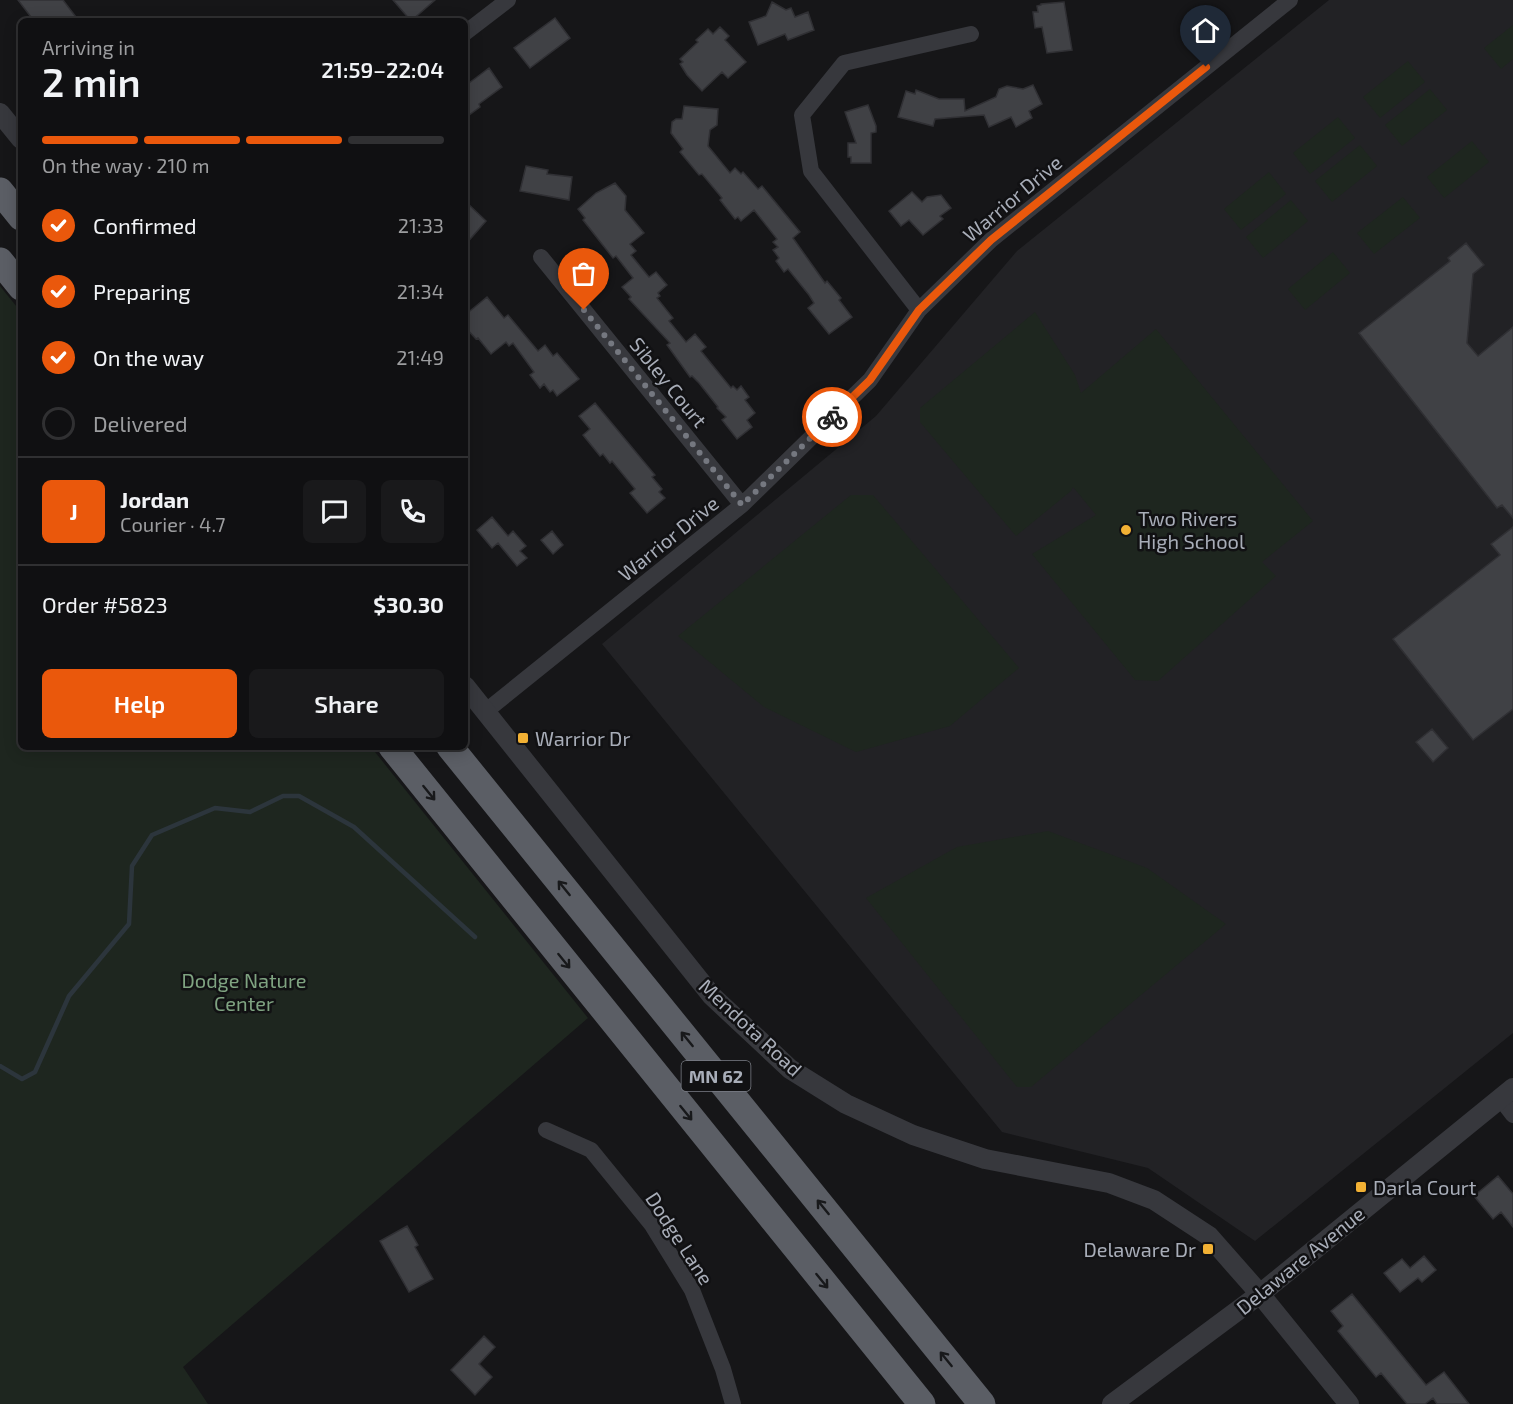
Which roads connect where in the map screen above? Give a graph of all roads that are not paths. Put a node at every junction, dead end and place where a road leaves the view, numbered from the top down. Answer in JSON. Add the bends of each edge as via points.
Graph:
{"nodes":[{"id":1,"x":508,"y":0,"type":"edge"},
{"id":2,"x":1290,"y":0,"type":"edge"},
{"id":3,"x":468,"y":31,"type":"edge"},
{"id":4,"x":971,"y":34,"type":"dead end"},
{"id":5,"x":0,"y":113,"type":"edge"},
{"id":6,"x":18,"y":135,"type":"edge"},
{"id":7,"x":0,"y":191,"type":"edge"},
{"id":8,"x":18,"y":213,"type":"edge"},
{"id":9,"x":541,"y":257,"type":"dead end"},
{"id":10,"x":0,"y":261,"type":"edge"},
{"id":11,"x":18,"y":283,"type":"edge"},
{"id":12,"x":919,"y":310,"type":"junction"},
{"id":13,"x":742,"y":505,"type":"junction"},
{"id":14,"x":468,"y":690,"type":"edge"},
{"id":15,"x":486,"y":711,"type":"junction"},
{"id":16,"x":394,"y":750,"type":"edge"},
{"id":17,"x":452,"y":750,"type":"edge"},
{"id":18,"x":1506,"y":1093,"type":"edge"},
{"id":19,"x":1513,"y":1114,"type":"edge"},
{"id":20,"x":546,"y":1130,"type":"dead end"},
{"id":21,"x":1260,"y":1294,"type":"junction"},
{"id":22,"x":733,"y":1404,"type":"edge"},
{"id":23,"x":921,"y":1404,"type":"edge"},
{"id":24,"x":982,"y":1404,"type":"edge"},
{"id":25,"x":1112,"y":1404,"type":"edge"},
{"id":26,"x":1349,"y":1404,"type":"edge"}],
"edges":[{"from":1,"to":3,"type":"street"},
{"from":2,"to":12,"type":"street","name":"Warrior Drive","via":[[991,240]]},
{"from":4,"to":12,"type":"street","via":[[844,63],[802,115],[812,171]]},
{"from":5,"to":6,"type":"street"},
{"from":7,"to":8,"type":"highway"},
{"from":9,"to":13,"type":"street","name":"Sibley Court"},
{"from":10,"to":11,"type":"highway"},
{"from":12,"to":13,"type":"street","name":"Warrior Drive","via":[[870,380]]},
{"from":13,"to":15,"type":"street","name":"Warrior Drive"},
{"from":14,"to":15,"type":"street","name":"Mendota Road"},
{"from":15,"to":21,"type":"street","name":"Mendota Road","via":[[712,996],[790,1069],[846,1104],[913,1135],[985,1159],[1109,1183],[1154,1200],[1209,1236]]},
{"from":16,"to":23,"type":"highway","number":"MN 62","one_way":true},
{"from":24,"to":17,"type":"highway","number":"MN 62","one_way":true},
{"from":18,"to":19,"type":"street"},
{"from":18,"to":21,"type":"street","name":"Delaware Avenue"},
{"from":20,"to":22,"type":"street","name":"Dodge Lane","via":[[591,1150],[651,1225],[692,1290]]},
{"from":21,"to":25,"type":"street","name":"Delaware Avenue"},
{"from":21,"to":26,"type":"street","name":"Mendota Road"}]}
